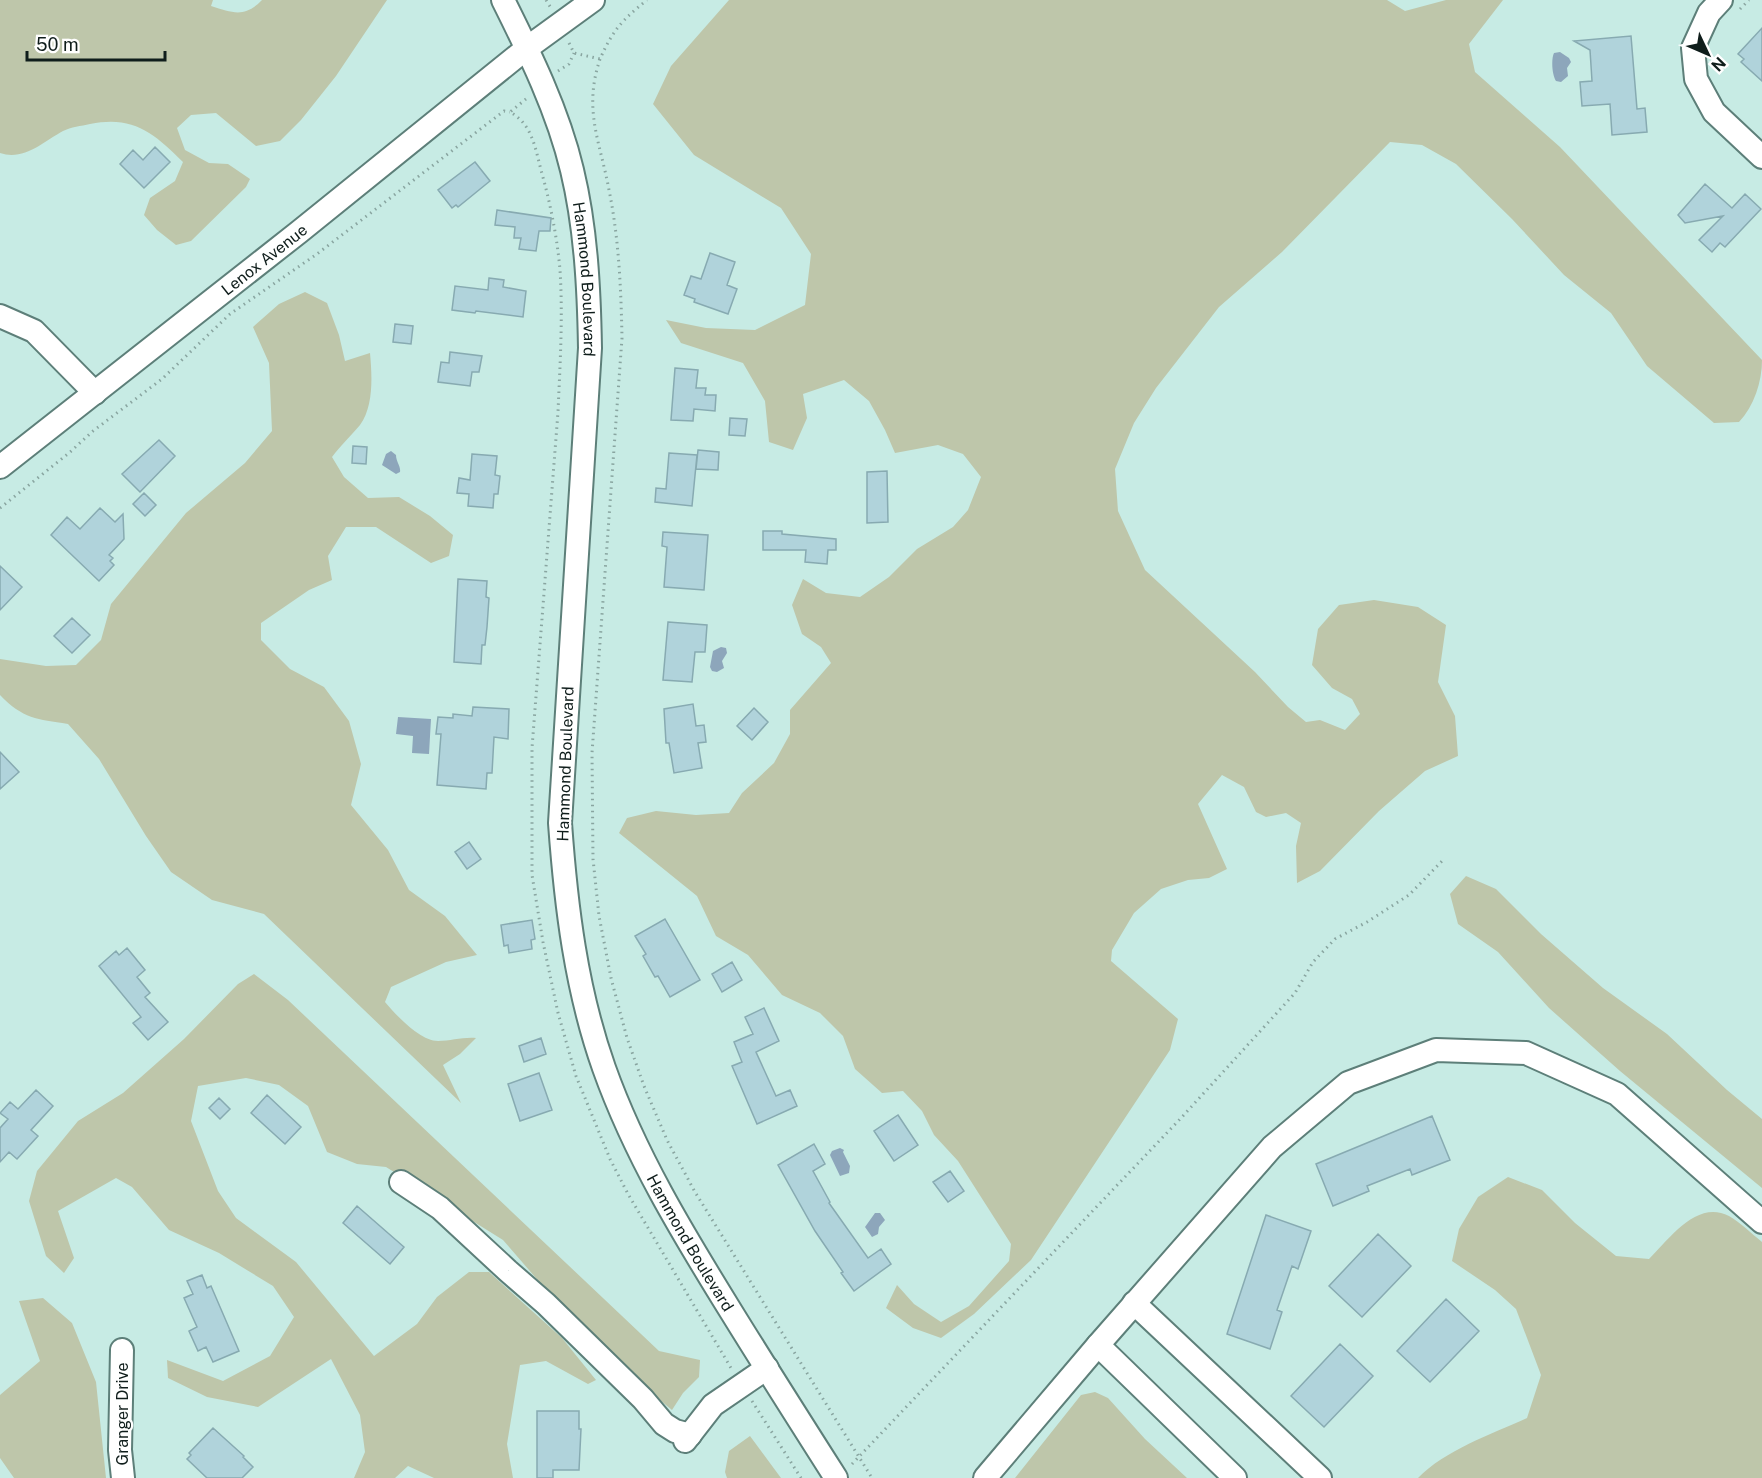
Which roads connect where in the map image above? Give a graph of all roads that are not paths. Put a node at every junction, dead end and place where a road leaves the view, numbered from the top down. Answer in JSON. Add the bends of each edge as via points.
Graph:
{"nodes":[{"id":1,"x":503,"y":0,"type":"edge"},
{"id":2,"x":593,"y":0,"type":"edge"},
{"id":3,"x":1729,"y":6,"type":"edge"},
{"id":4,"x":527,"y":48,"type":"junction"},
{"id":5,"x":1762,"y":158,"type":"edge"},
{"id":6,"x":0,"y":316,"type":"edge"},
{"id":7,"x":95,"y":393,"type":"junction"},
{"id":8,"x":0,"y":467,"type":"edge"},
{"id":9,"x":400,"y":1182,"type":"dead end"},
{"id":10,"x":1762,"y":1221,"type":"edge"},
{"id":11,"x":1134,"y":1303,"type":"junction"},
{"id":12,"x":1098,"y":1345,"type":"junction"},
{"id":13,"x":122,"y":1350,"type":"dead end"},
{"id":14,"x":767,"y":1368,"type":"junction"},
{"id":15,"x":840,"y":1474,"type":"edge"},
{"id":16,"x":123,"y":1478,"type":"edge"},
{"id":17,"x":985,"y":1478,"type":"edge"},
{"id":18,"x":1234,"y":1478,"type":"edge"},
{"id":19,"x":1320,"y":1478,"type":"edge"}],
"edges":[{"from":1,"to":4,"type":"street","name":"Hammond Boulevard"},
{"from":2,"to":4,"type":"street","name":"Lenox Avenue"},
{"from":3,"to":5,"type":"street","via":[[1709,13],[1693,48],[1696,79],[1714,112]]},
{"from":4,"to":7,"type":"street","name":"Lenox Avenue"},
{"from":4,"to":14,"type":"street","name":"Hammond Boulevard","via":[[561,131],[572,171],[589,275],[590,348],[560,823],[573,946],[591,1027],[628,1127],[695,1254]]},
{"from":6,"to":7,"type":"street","via":[[34,331]]},
{"from":7,"to":8,"type":"street","name":"Lenox Avenue"},
{"from":9,"to":14,"type":"street","via":[[440,1208],[546,1304],[664,1424],[687,1438],[713,1405]]},
{"from":10,"to":11,"type":"street","via":[[1617,1094],[1526,1053],[1436,1050],[1348,1083],[1272,1147]]},
{"from":11,"to":12,"type":"street"},
{"from":11,"to":19,"type":"street"},
{"from":12,"to":17,"type":"street"},
{"from":12,"to":18,"type":"street"},
{"from":13,"to":16,"type":"street","name":"Granger Drive"},
{"from":14,"to":15,"type":"street","name":"Hammond Boulevard"}]}
